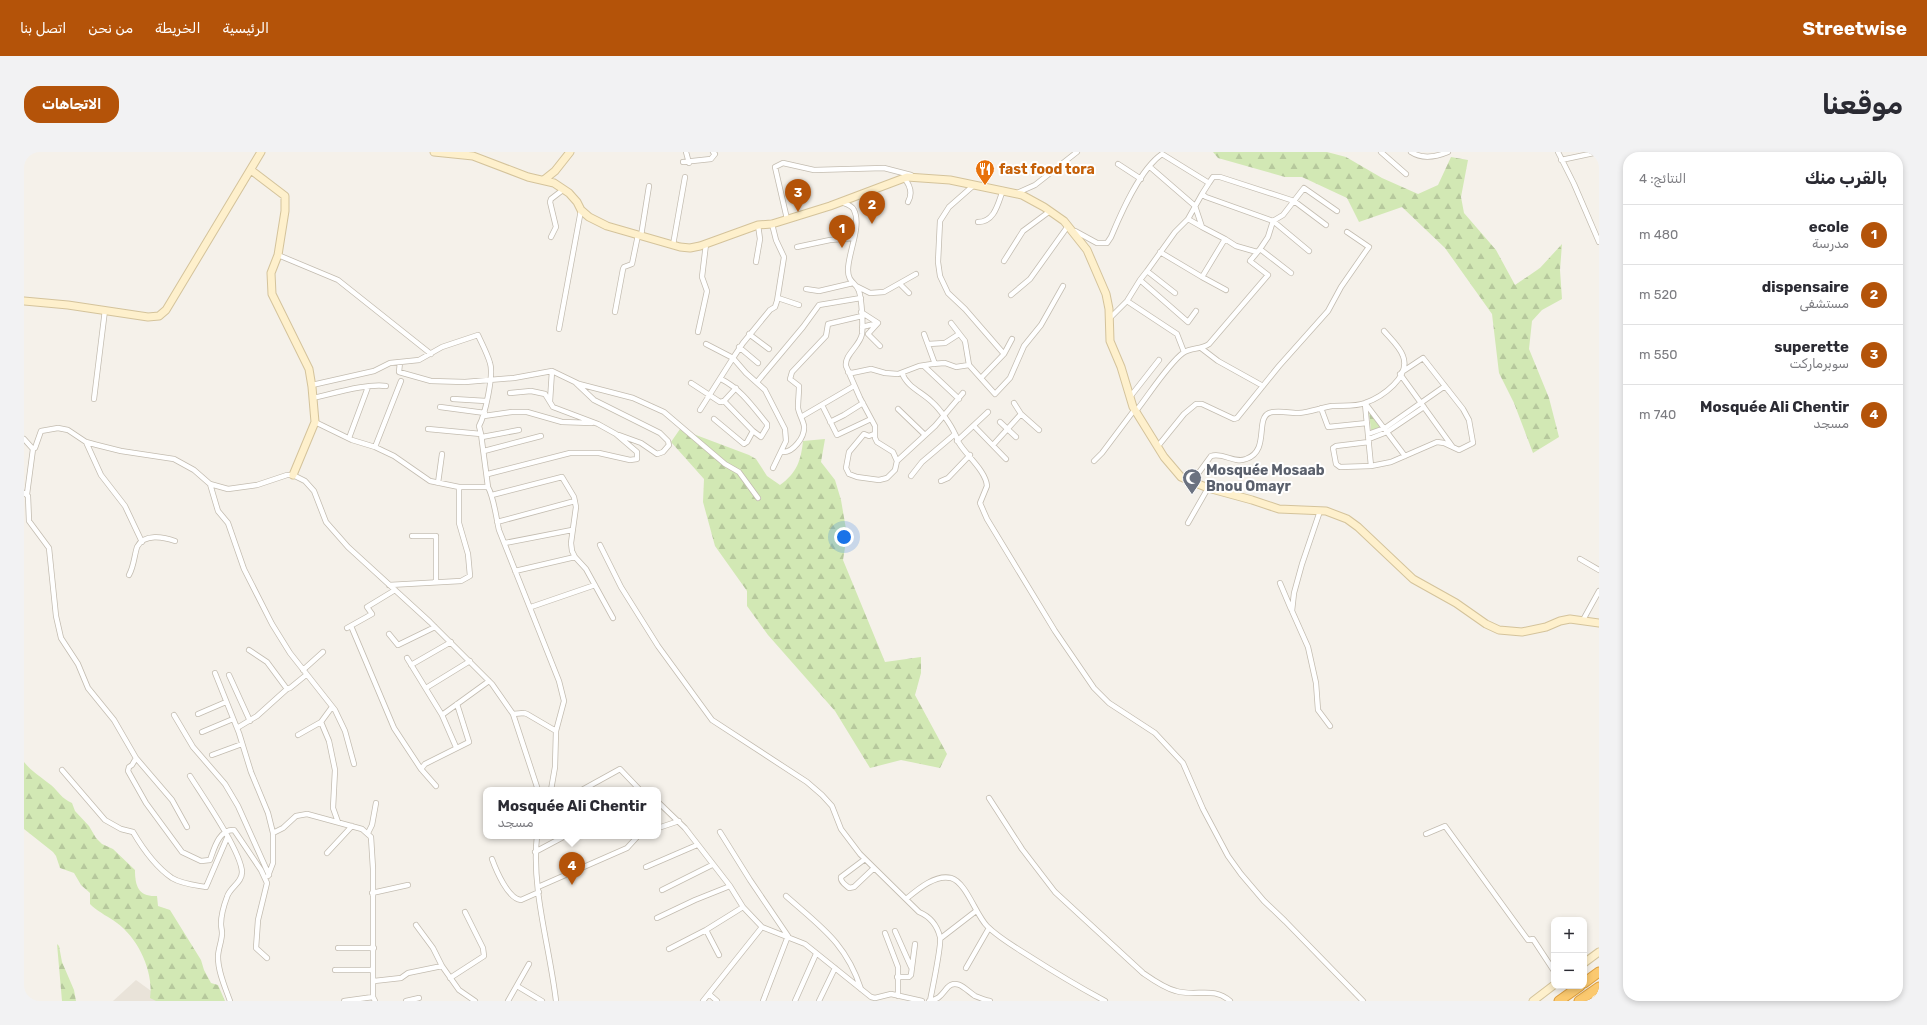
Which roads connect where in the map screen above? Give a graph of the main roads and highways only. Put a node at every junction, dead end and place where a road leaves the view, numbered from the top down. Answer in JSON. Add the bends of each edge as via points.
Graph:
{"nodes":[{"id":1,"x":1599,"y":972,"type":"edge"},
{"id":2,"x":1587,"y":981,"type":"edge"},
{"id":3,"x":1599,"y":987,"type":"edge"},
{"id":4,"x":1576,"y":989,"type":"edge"},
{"id":5,"x":1559,"y":1001,"type":"edge"},
{"id":6,"x":1579,"y":1001,"type":"edge"}],
"edges":[{"from":1,"to":2,"type":"highway"},
{"from":3,"to":6,"type":"highway"},
{"from":4,"to":5,"type":"highway"}]}
